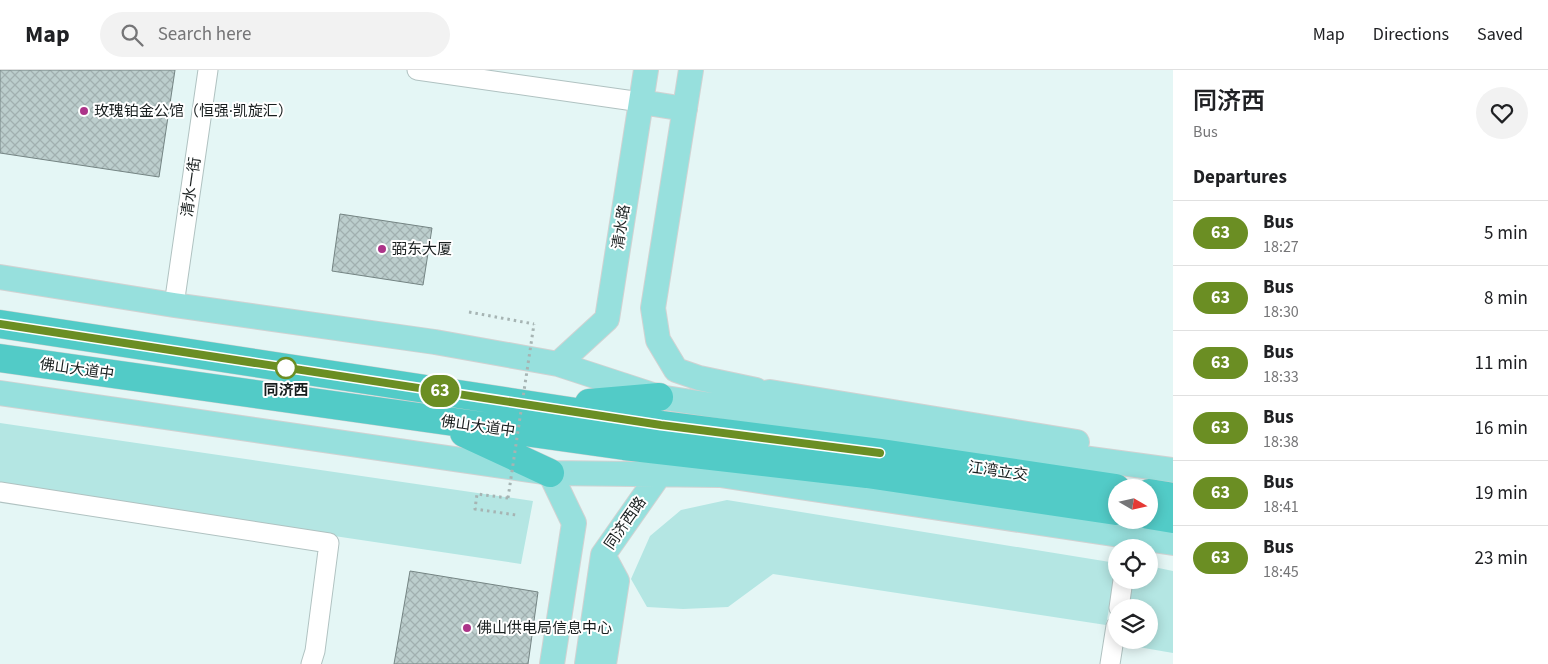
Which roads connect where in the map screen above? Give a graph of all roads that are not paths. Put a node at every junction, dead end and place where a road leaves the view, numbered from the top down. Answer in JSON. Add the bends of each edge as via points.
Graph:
{"nodes":[{"id":1,"x":208,"y":70,"type":"edge"},
{"id":2,"x":417,"y":70,"type":"edge"},
{"id":3,"x":646,"y":70,"type":"edge"},
{"id":4,"x":691,"y":70,"type":"edge"},
{"id":5,"x":641,"y":102,"type":"junction"},
{"id":6,"x":685,"y":109,"type":"junction"},
{"id":7,"x":0,"y":277,"type":"edge"},
{"id":8,"x":174,"y":305,"type":"junction"},
{"id":9,"x":0,"y":324,"type":"edge"},
{"id":10,"x":0,"y":358,"type":"edge"},
{"id":11,"x":558,"y":364,"type":"junction"},
{"id":12,"x":770,"y":392,"type":"junction"},
{"id":13,"x":0,"y":393,"type":"edge"},
{"id":14,"x":658,"y":397,"type":"junction"},
{"id":15,"x":704,"y":404,"type":"junction"},
{"id":16,"x":543,"y":406,"type":"junction"},
{"id":17,"x":437,"y":420,"type":"junction"},
{"id":18,"x":1173,"y":457,"type":"edge"},
{"id":19,"x":869,"y":463,"type":"junction"},
{"id":20,"x":1173,"y":470,"type":"edge"},
{"id":21,"x":550,"y":473,"type":"junction"},
{"id":22,"x":659,"y":475,"type":"junction"},
{"id":23,"x":1108,"y":487,"type":"edge"},
{"id":24,"x":814,"y":490,"type":"junction"},
{"id":25,"x":0,"y":492,"type":"edge"},
{"id":26,"x":1158,"y":494,"type":"edge"},
{"id":27,"x":1173,"y":497,"type":"edge"},
{"id":28,"x":1108,"y":509,"type":"edge"},
{"id":29,"x":1158,"y":516,"type":"edge"},
{"id":30,"x":1173,"y":519,"type":"edge"},
{"id":31,"x":570,"y":543,"type":"junction"},
{"id":32,"x":1173,"y":543,"type":"edge"},
{"id":33,"x":1108,"y":548,"type":"edge"},
{"id":34,"x":603,"y":555,"type":"junction"},
{"id":35,"x":1158,"y":556,"type":"edge"},
{"id":36,"x":1173,"y":558,"type":"edge"},
{"id":37,"x":1112,"y":649,"type":"edge"},
{"id":38,"x":311,"y":664,"type":"edge"},
{"id":39,"x":539,"y":664,"type":"edge"},
{"id":40,"x":552,"y":664,"type":"edge"},
{"id":41,"x":587,"y":664,"type":"edge"},
{"id":42,"x":604,"y":664,"type":"edge"},
{"id":43,"x":1110,"y":664,"type":"edge"}],
"edges":[{"from":1,"to":8,"type":"street","name":"清水一街"},
{"from":2,"to":5,"type":"street"},
{"from":3,"to":5,"type":"main road","name":"清水路"},
{"from":4,"to":6,"type":"main road"},
{"from":5,"to":6,"type":"main road"},
{"from":5,"to":11,"type":"main road","name":"清水路","via":[[607,319]]},
{"from":6,"to":12,"type":"main road","via":[[653,308],[658,340],[676,370],[699,378]]},
{"from":7,"to":8,"type":"main road"},
{"from":8,"to":11,"type":"main road","via":[[435,342]]},
{"from":9,"to":16,"type":"highway","name":"佛山大道中"},
{"from":10,"to":17,"type":"highway","name":"佛山大道中"},
{"from":11,"to":14,"type":"main road"},
{"from":12,"to":15,"type":"main road"},
{"from":12,"to":18,"type":"main road"},
{"from":13,"to":21,"type":"main road"},
{"from":14,"to":15,"type":"main road"},
{"from":14,"to":16,"type":"highway"},
{"from":15,"to":19,"type":"main road"},
{"from":16,"to":19,"type":"highway","name":"佛山大道中"},
{"from":17,"to":19,"type":"highway","name":"佛山大道中","via":[[624,446]]},
{"from":17,"to":21,"type":"highway"},
{"from":19,"to":20,"type":"main road"},
{"from":19,"to":23,"type":"highway","name":"江湾立交"},
{"from":19,"to":24,"type":"main road"},
{"from":19,"to":28,"type":"highway"},
{"from":19,"to":32,"type":"main road"},
{"from":21,"to":22,"type":"main road"},
{"from":21,"to":31,"type":"main road","via":[[574,523]]},
{"from":22,"to":24,"type":"main road","via":[[720,475]]},
{"from":22,"to":34,"type":"main road","name":"同济西路"},
{"from":24,"to":33,"type":"main road","via":[[875,513]]},
{"from":25,"to":38,"type":"street","via":[[329,543]]},
{"from":26,"to":27,"type":"highway"},
{"from":29,"to":30,"type":"highway"},
{"from":31,"to":39,"type":"main road","via":[[554,566]]},
{"from":31,"to":40,"type":"main road"},
{"from":34,"to":41,"type":"main road","name":"同济西路"},
{"from":34,"to":42,"type":"main road","via":[[617,581]]},
{"from":35,"to":36,"type":"main road"},
{"from":37,"to":43,"type":"street"}]}
